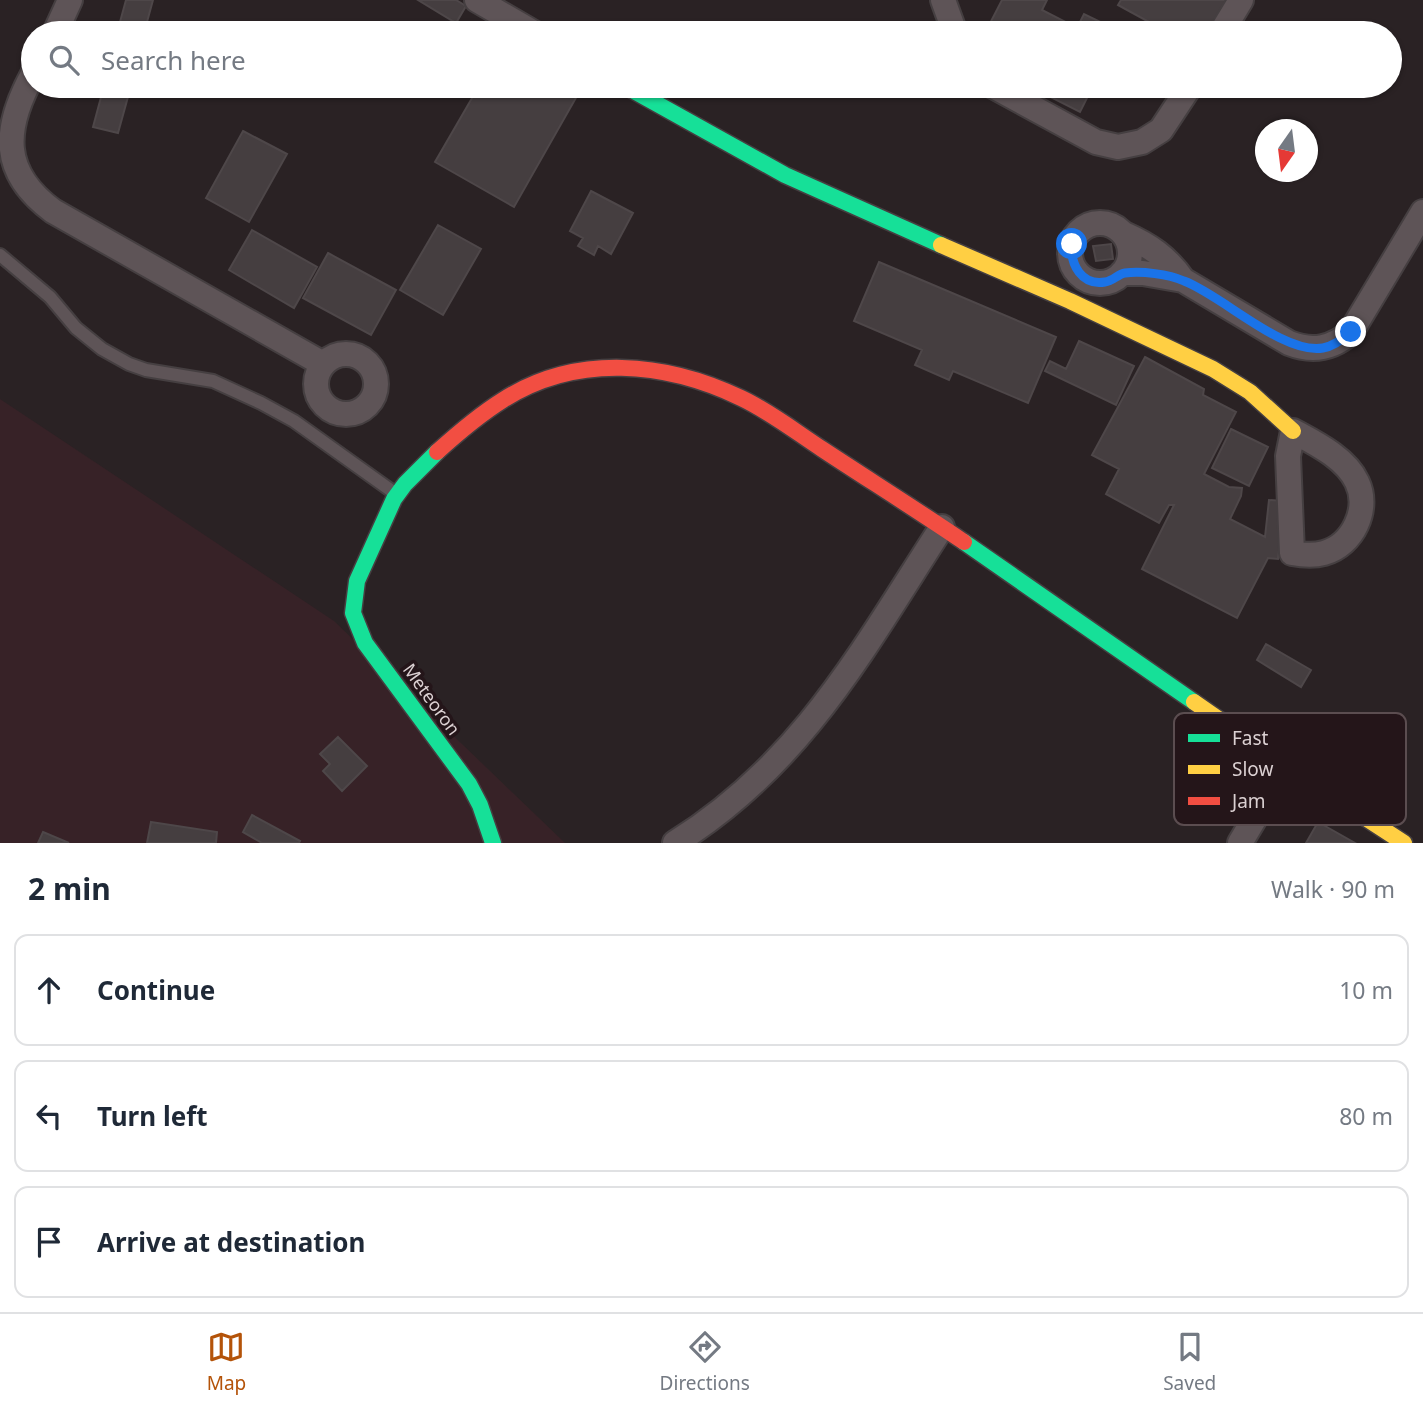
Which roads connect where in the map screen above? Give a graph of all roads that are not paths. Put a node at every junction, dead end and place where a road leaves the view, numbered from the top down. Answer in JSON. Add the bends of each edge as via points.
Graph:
{"nodes":[{"id":1,"x":70,"y":0,"type":"edge"},
{"id":2,"x":477,"y":0,"type":"edge"},
{"id":3,"x":943,"y":0,"type":"edge"},
{"id":4,"x":1241,"y":0,"type":"edge"},
{"id":5,"x":60,"y":21,"type":"edge"},
{"id":6,"x":513,"y":21,"type":"edge"},
{"id":7,"x":951,"y":21,"type":"edge"},
{"id":8,"x":1228,"y":21,"type":"edge"},
{"id":9,"x":22,"y":98,"type":"edge"},
{"id":10,"x":647,"y":98,"type":"edge"},
{"id":11,"x":1015,"y":98,"type":"edge"},
{"id":12,"x":1182,"y":98,"type":"edge"},
{"id":13,"x":1423,"y":212,"type":"edge"},
{"id":14,"x":1124,"y":234,"type":"junction"},
{"id":15,"x":0,"y":255,"type":"edge"},
{"id":16,"x":1122,"y":273,"type":"junction"},
{"id":17,"x":1085,"y":278,"type":"junction"},
{"id":18,"x":1183,"y":280,"type":"junction"},
{"id":19,"x":1070,"y":301,"type":"junction"},
{"id":20,"x":323,"y":364,"type":"dead end"},
{"id":21,"x":1293,"y":430,"type":"junction"},
{"id":22,"x":397,"y":494,"type":"junction"},
{"id":23,"x":942,"y":527,"type":"junction"},
{"id":24,"x":1210,"y":713,"type":"edge"},
{"id":25,"x":1251,"y":825,"type":"edge"},
{"id":26,"x":1376,"y":825,"type":"edge"},
{"id":27,"x":493,"y":843,"type":"edge"},
{"id":28,"x":675,"y":843,"type":"edge"},
{"id":29,"x":1240,"y":843,"type":"edge"},
{"id":30,"x":1404,"y":843,"type":"edge"}],
"edges":[{"from":1,"to":5,"type":"street"},
{"from":2,"to":6,"type":"street"},
{"from":3,"to":7,"type":"street"},
{"from":4,"to":8,"type":"street"},
{"from":9,"to":20,"type":"street","via":[[9,136],[10,156],[24,187],[37,200]]},
{"from":10,"to":19,"type":"street","via":[[785,175]]},
{"from":11,"to":12,"type":"street","via":[[1096,142],[1118,147],[1142,142],[1161,130]]},
{"from":13,"to":18,"type":"street","via":[[1351,332],[1323,348],[1289,342]]},
{"from":14,"to":16,"type":"street","via":[[1130,256]]},
{"from":14,"to":17,"type":"street","via":[[1110,224],[1082,229],[1072,244],[1073,264]]},
{"from":14,"to":18,"type":"street","via":[[1156,251]]},
{"from":15,"to":22,"type":"lane","via":[[102,349],[146,370],[213,382],[261,403]]},
{"from":16,"to":17,"type":"street","via":[[1104,282]]},
{"from":16,"to":18,"type":"street"},
{"from":17,"to":19,"type":"street"},
{"from":19,"to":21,"type":"street","via":[[1232,380]]},
{"from":21,"to":21,"type":"street","via":[[1288,456],[1292,553],[1326,553],[1353,532],[1362,499],[1348,468]]},
{"from":22,"to":23,"type":"street","name":"Meteoron","via":[[464,426],[511,394],[572,370],[645,367],[703,380],[744,399]]},
{"from":22,"to":27,"type":"street","name":"Meteoron","via":[[358,576],[353,612],[368,645],[471,787]]},
{"from":23,"to":24,"type":"street","name":"Meteoron"},
{"from":23,"to":28,"type":"street","via":[[814,720],[740,796]]},
{"from":25,"to":29,"type":"street"},
{"from":26,"to":30,"type":"street","name":"Meteoron"}]}
